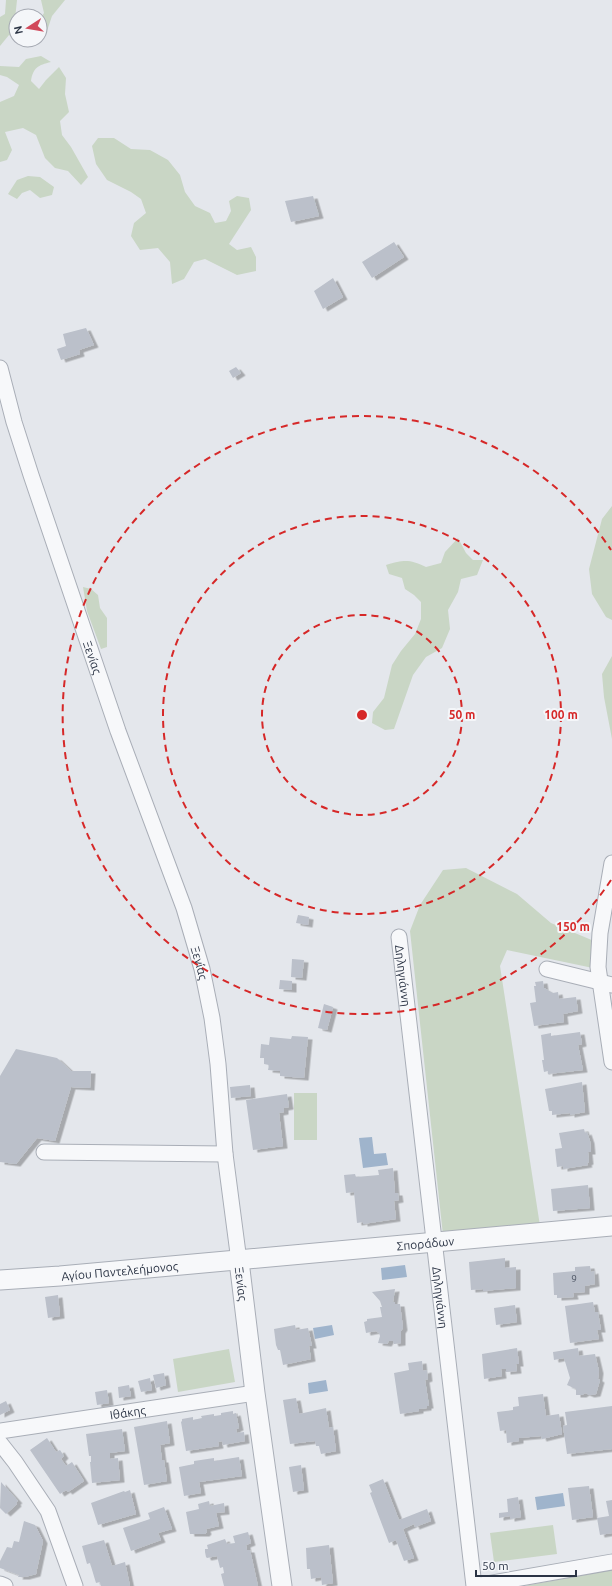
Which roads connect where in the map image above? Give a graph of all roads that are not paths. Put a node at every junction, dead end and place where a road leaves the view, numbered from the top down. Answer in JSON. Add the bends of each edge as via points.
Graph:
{"nodes":[{"id":1,"x":0,"y":368,"type":"edge"},
{"id":2,"x":612,"y":863,"type":"edge"},
{"id":3,"x":399,"y":937,"type":"dead end"},
{"id":4,"x":547,"y":969,"type":"dead end"},
{"id":5,"x":606,"y":983,"type":"edge"},
{"id":6,"x":612,"y":1062,"type":"edge"},
{"id":7,"x":44,"y":1152,"type":"dead end"},
{"id":8,"x":225,"y":1154,"type":"junction"},
{"id":9,"x":612,"y":1226,"type":"edge"},
{"id":10,"x":434,"y":1243,"type":"junction"},
{"id":11,"x":239,"y":1261,"type":"junction"},
{"id":12,"x":0,"y":1280,"type":"edge"},
{"id":13,"x":255,"y":1393,"type":"junction"},
{"id":14,"x":0,"y":1430,"type":"edge"},
{"id":15,"x":0,"y":1443,"type":"edge"},
{"id":16,"x":612,"y":1562,"type":"edge"},
{"id":17,"x":0,"y":1584,"type":"edge"},
{"id":18,"x":5,"y":1586,"type":"edge"},
{"id":19,"x":75,"y":1586,"type":"edge"},
{"id":20,"x":282,"y":1586,"type":"edge"},
{"id":21,"x":475,"y":1586,"type":"edge"}],
"edges":[{"from":1,"to":8,"type":"street","name":"Ξενίας","via":[[31,475],[118,732],[184,908],[202,969],[218,1064]]},
{"from":2,"to":5,"type":"street","via":[[600,933],[598,967]]},
{"from":3,"to":10,"type":"street","name":"Δηληγιάννη"},
{"from":4,"to":5,"type":"street"},
{"from":5,"to":6,"type":"street"},
{"from":7,"to":8,"type":"street"},
{"from":8,"to":11,"type":"street","name":"Ξενίας"},
{"from":9,"to":10,"type":"street","name":"Σποράδων"},
{"from":10,"to":11,"type":"street","name":"Σποράδων"},
{"from":10,"to":21,"type":"street","name":"Δηληγιάννη"},
{"from":11,"to":12,"type":"street","name":"Αγίου Παντελεήμονος"},
{"from":11,"to":13,"type":"street","name":"Ξενίας"},
{"from":13,"to":14,"type":"street","name":"Ιθάκης"},
{"from":13,"to":20,"type":"street","name":"Ξενίας"},
{"from":15,"to":19,"type":"street","via":[[48,1511]]},
{"from":16,"to":21,"type":"street"},
{"from":17,"to":18,"type":"street"}]}
